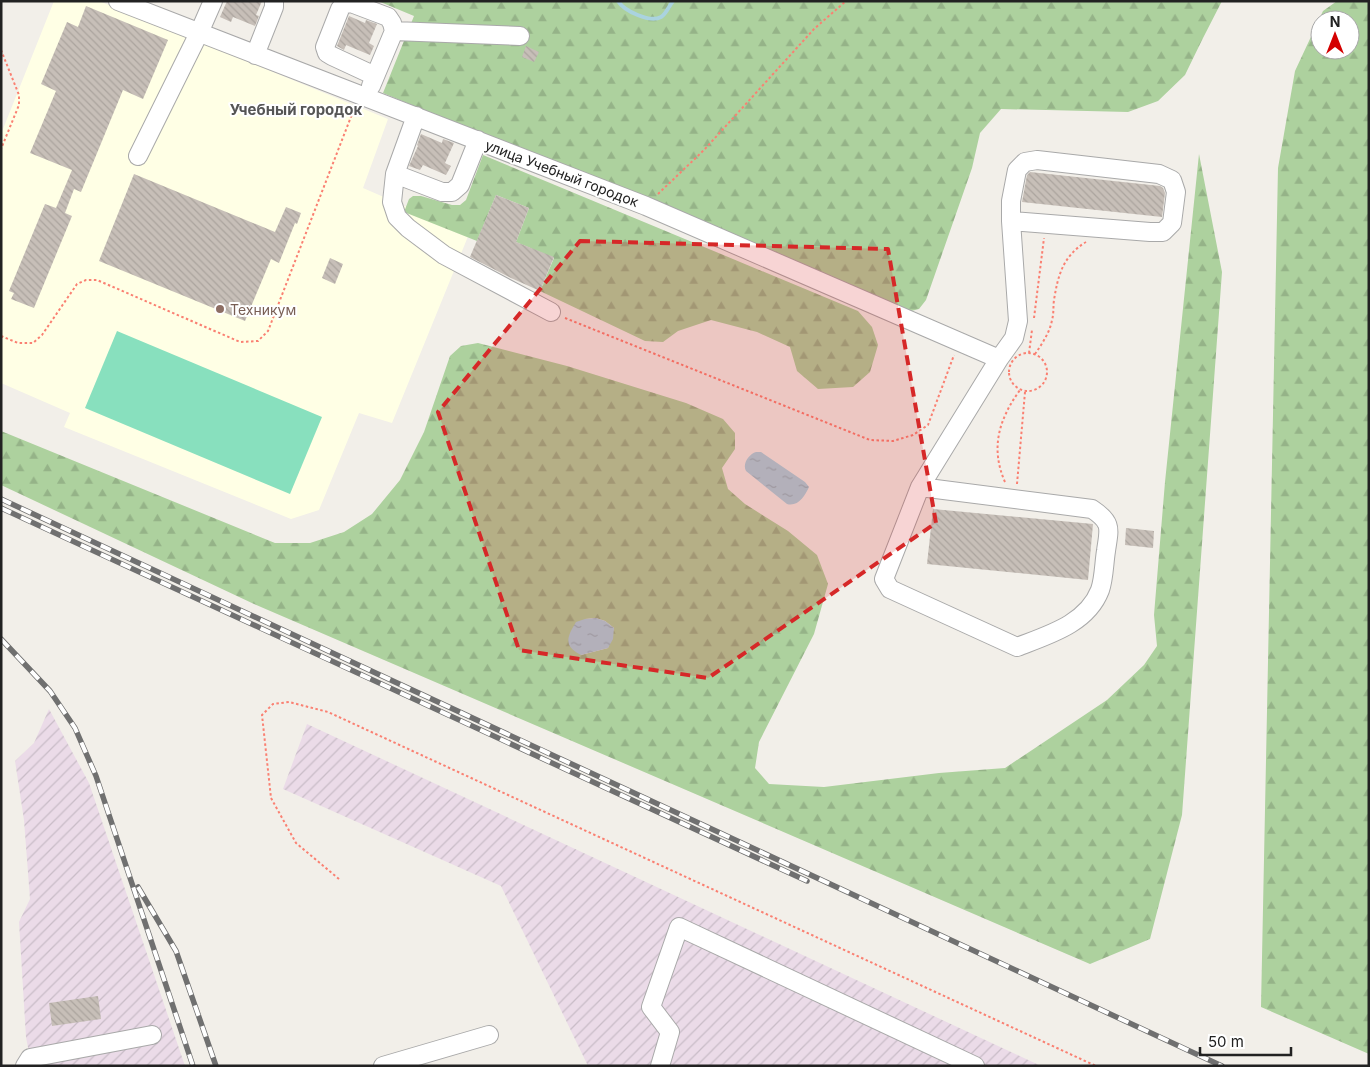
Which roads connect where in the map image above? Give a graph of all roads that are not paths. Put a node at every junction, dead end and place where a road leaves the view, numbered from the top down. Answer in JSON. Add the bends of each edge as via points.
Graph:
{"nodes":[{"id":1,"x":118,"y":1,"type":"edge"},
{"id":2,"x":212,"y":1,"type":"edge"},
{"id":3,"x":274,"y":1,"type":"edge"},
{"id":4,"x":394,"y":31,"type":"junction"},
{"id":5,"x":199,"y":33,"type":"junction"},
{"id":6,"x":520,"y":36,"type":"dead end"},
{"id":7,"x":256,"y":55,"type":"junction"},
{"id":8,"x":375,"y":76,"type":"junction"},
{"id":9,"x":363,"y":96,"type":"junction"},
{"id":10,"x":416,"y":116,"type":"junction"},
{"id":11,"x":478,"y":140,"type":"junction"},
{"id":12,"x":138,"y":156,"type":"dead end"},
{"id":13,"x":394,"y":174,"type":"junction"},
{"id":14,"x":1011,"y":221,"type":"junction"},
{"id":15,"x":551,"y":312,"type":"road end"},
{"id":16,"x":999,"y":359,"type":"junction"},
{"id":17,"x":920,"y":487,"type":"junction"},
{"id":18,"x":152,"y":1035,"type":"dead end"},
{"id":19,"x":489,"y":1035,"type":"dead end"},
{"id":20,"x":25,"y":1066,"type":"edge"},
{"id":21,"x":383,"y":1066,"type":"edge"},
{"id":22,"x":660,"y":1066,"type":"edge"},
{"id":23,"x":974,"y":1066,"type":"edge"}],
"edges":[{"from":1,"to":5,"type":"street","name":"улица Учебный городок"},
{"from":2,"to":5,"type":"street"},
{"from":3,"to":7,"type":"street"},
{"from":4,"to":6,"type":"street"},
{"from":4,"to":8,"type":"street"},
{"from":4,"to":8,"type":"street","via":[[388,17],[350,3],[340,8],[326,47],[327,53]]},
{"from":5,"to":7,"type":"street","name":"улица Учебный городок"},
{"from":5,"to":12,"type":"street"},
{"from":7,"to":9,"type":"street","name":"улица Учебный городок"},
{"from":8,"to":9,"type":"street"},
{"from":9,"to":10,"type":"street","name":"улица Учебный городок"},
{"from":10,"to":11,"type":"street","name":"улица Учебный городок"},
{"from":10,"to":13,"type":"street"},
{"from":11,"to":13,"type":"street","via":[[460,185],[452,192],[442,192]]},
{"from":11,"to":16,"type":"street","name":"улица Учебный городок","via":[[646,206]]},
{"from":13,"to":15,"type":"street","via":[[392,202],[397,217],[408,228],[444,255]]},
{"from":14,"to":14,"type":"street","via":[[1017,170],[1026,162],[1037,160],[1159,174],[1172,180],[1176,192],[1172,223],[1163,232]]},
{"from":14,"to":16,"type":"street","via":[[1018,321],[1014,338]]},
{"from":16,"to":17,"type":"street"},
{"from":17,"to":17,"type":"street","via":[[1092,509],[1104,516],[1109,527],[1101,588],[1091,606],[1058,631],[1017,647],[890,589],[884,579]]},
{"from":18,"to":20,"type":"street","via":[[30,1058]]},
{"from":19,"to":21,"type":"street"},
{"from":22,"to":23,"type":"street","via":[[670,1032],[651,1007],[679,927]]}]}
